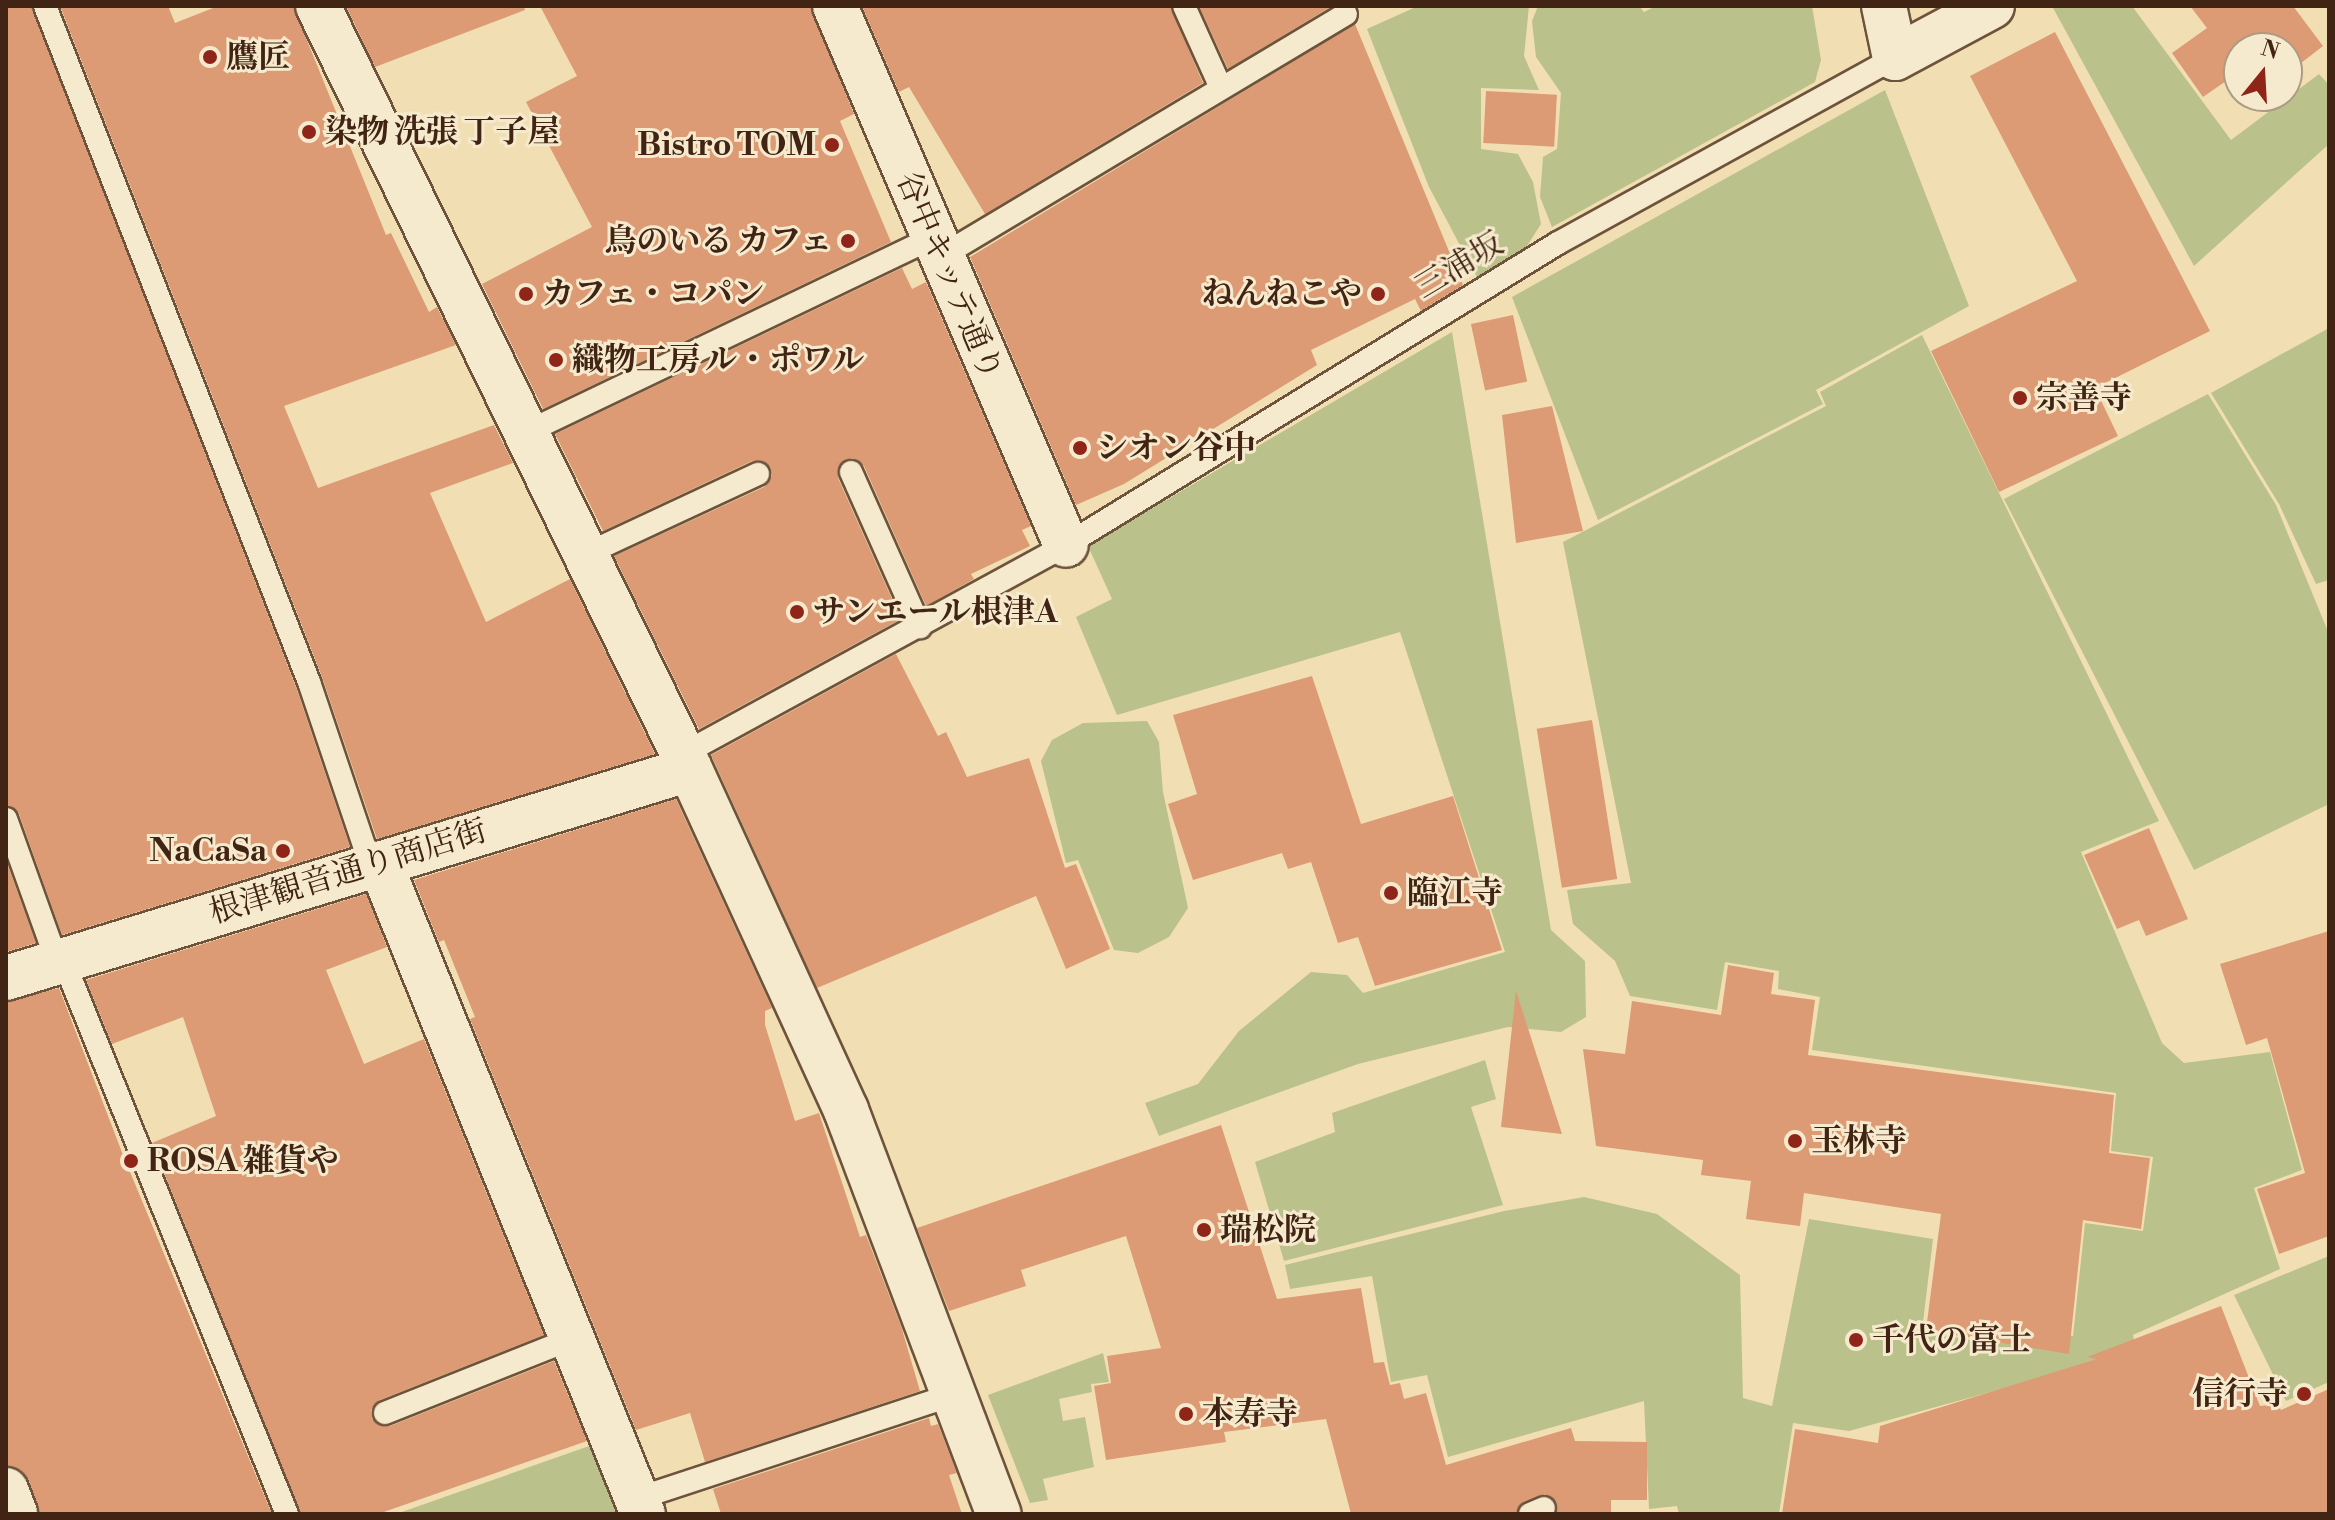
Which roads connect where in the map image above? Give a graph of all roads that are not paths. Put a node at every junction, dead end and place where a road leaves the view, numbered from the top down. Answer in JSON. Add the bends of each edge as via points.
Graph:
{"nodes":[{"id":1,"x":45,"y":6,"type":"edge"},
{"id":2,"x":318,"y":6,"type":"edge"},
{"id":3,"x":835,"y":6,"type":"edge"},
{"id":4,"x":1184,"y":6,"type":"edge"},
{"id":5,"x":1884,"y":6,"type":"edge"},
{"id":6,"x":1992,"y":6,"type":"edge"},
{"id":7,"x":1346,"y":14,"type":"dead end"},
{"id":8,"x":1895,"y":58,"type":"junction"},
{"id":9,"x":1221,"y":88,"type":"junction"},
{"id":10,"x":936,"y":247,"type":"junction"},
{"id":11,"x":525,"y":433,"type":"junction"},
{"id":12,"x":851,"y":472,"type":"dead end"},
{"id":13,"x":758,"y":474,"type":"dead end"},
{"id":14,"x":1066,"y":545,"type":"junction"},
{"id":15,"x":584,"y":555,"type":"junction"},
{"id":16,"x":920,"y":627,"type":"junction"},
{"id":17,"x":686,"y":761,"type":"junction"},
{"id":18,"x":6,"y":819,"type":"edge"},
{"id":19,"x":370,"y":863,"type":"junction"},
{"id":20,"x":58,"y":964,"type":"junction"},
{"id":21,"x":6,"y":978,"type":"edge"},
{"id":22,"x":571,"y":1339,"type":"junction"},
{"id":23,"x":956,"y":1394,"type":"junction"},
{"id":24,"x":385,"y":1413,"type":"dead end"},
{"id":25,"x":6,"y":1490,"type":"edge"},
{"id":26,"x":640,"y":1507,"type":"edge"},
{"id":27,"x":15,"y":1514,"type":"edge"},
{"id":28,"x":287,"y":1514,"type":"edge"},
{"id":29,"x":999,"y":1514,"type":"edge"}],
"edges":[{"from":1,"to":19,"type":"lane","via":[[309,682]]},
{"from":2,"to":11,"type":"street"},
{"from":3,"to":10,"type":"street","name":"谷中キッテ通り"},
{"from":4,"to":9,"type":"lane"},
{"from":5,"to":8,"type":"street"},
{"from":6,"to":8,"type":"street"},
{"from":7,"to":9,"type":"lane"},
{"from":8,"to":14,"type":"lane","name":"三浦坂","via":[[1558,243]]},
{"from":9,"to":10,"type":"lane"},
{"from":10,"to":11,"type":"lane"},
{"from":10,"to":14,"type":"street","name":"谷中キッテ通り"},
{"from":11,"to":15,"type":"street"},
{"from":12,"to":16,"type":"lane"},
{"from":13,"to":15,"type":"lane"},
{"from":14,"to":16,"type":"lane","name":"三浦坂"},
{"from":15,"to":17,"type":"street"},
{"from":16,"to":17,"type":"lane","name":"三浦坂"},
{"from":17,"to":19,"type":"street","name":"根津観音通り商店街"},
{"from":17,"to":23,"type":"street","via":[[846,1110]]},
{"from":18,"to":20,"type":"lane"},
{"from":19,"to":20,"type":"street","name":"根津観音通り商店街"},
{"from":19,"to":22,"type":"street","via":[[386,878]]},
{"from":20,"to":21,"type":"street","name":"根津観音通り商店街"},
{"from":20,"to":28,"type":"lane","via":[[68,972]]},
{"from":22,"to":24,"type":"lane"},
{"from":22,"to":26,"type":"street"},
{"from":23,"to":26,"type":"lane"},
{"from":23,"to":29,"type":"street"},
{"from":25,"to":27,"type":"street"}]}
